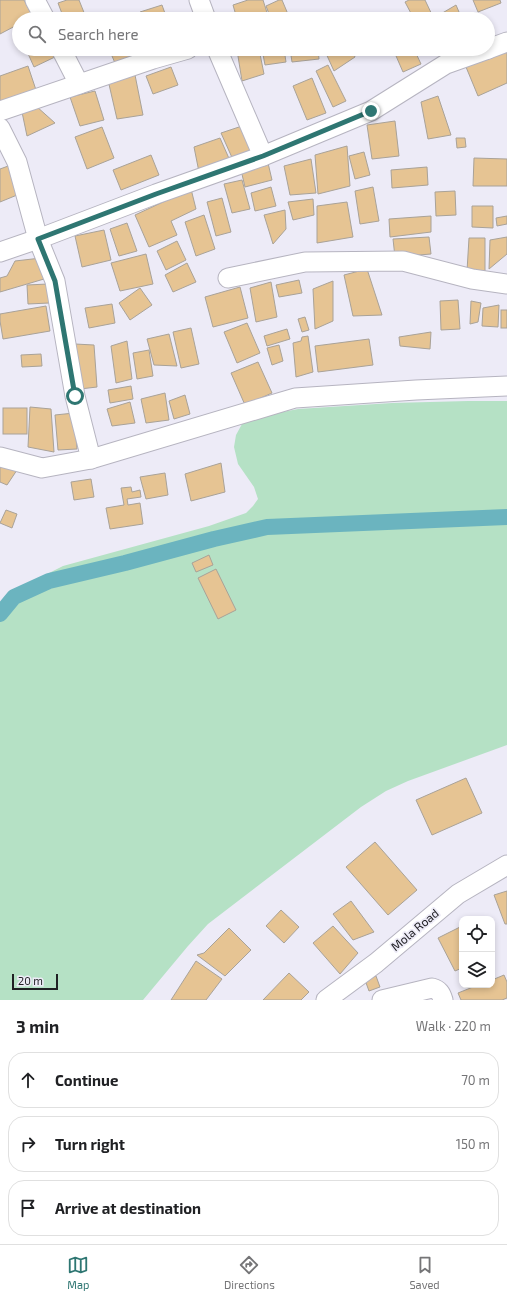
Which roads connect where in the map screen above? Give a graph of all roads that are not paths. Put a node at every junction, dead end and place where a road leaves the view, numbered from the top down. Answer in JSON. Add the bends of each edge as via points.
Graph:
{"nodes":[{"id":1,"x":35,"y":0,"type":"edge"},
{"id":2,"x":199,"y":0,"type":"edge"},
{"id":3,"x":41,"y":12,"type":"edge"},
{"id":4,"x":203,"y":12,"type":"edge"},
{"id":5,"x":507,"y":42,"type":"edge"},
{"id":6,"x":495,"y":46,"type":"edge"},
{"id":7,"x":65,"y":56,"type":"edge"},
{"id":8,"x":163,"y":56,"type":"edge"},
{"id":9,"x":220,"y":56,"type":"edge"},
{"id":10,"x":468,"y":56,"type":"edge"},
{"id":11,"x":79,"y":84,"type":"junction"},
{"id":12,"x":0,"y":111,"type":"edge"},
{"id":13,"x":0,"y":128,"type":"edge"},
{"id":14,"x":263,"y":156,"type":"junction"},
{"id":15,"x":38,"y":239,"type":"junction"},
{"id":16,"x":0,"y":252,"type":"edge"},
{"id":17,"x":228,"y":278,"type":"dead end"},
{"id":18,"x":507,"y":284,"type":"edge"},
{"id":19,"x":507,"y":386,"type":"edge"},
{"id":20,"x":0,"y":457,"type":"edge"},
{"id":21,"x":91,"y":459,"type":"junction"},
{"id":22,"x":507,"y":865,"type":"edge"},
{"id":23,"x":326,"y":1000,"type":"edge"},
{"id":24,"x":382,"y":1000,"type":"edge"},
{"id":25,"x":443,"y":1000,"type":"edge"}],
"edges":[{"from":1,"to":3,"type":"street"},
{"from":2,"to":4,"type":"street"},
{"from":5,"to":6,"type":"street"},
{"from":7,"to":11,"type":"street"},
{"from":8,"to":11,"type":"street"},
{"from":9,"to":14,"type":"street"},
{"from":10,"to":14,"type":"street","via":[[446,64],[371,111]]},
{"from":11,"to":12,"type":"street"},
{"from":13,"to":15,"type":"street","via":[[17,162]]},
{"from":14,"to":15,"type":"street"},
{"from":15,"to":16,"type":"street"},
{"from":15,"to":21,"type":"street","via":[[55,281],[75,396]]},
{"from":17,"to":18,"type":"street","via":[[305,262],[403,261],[472,279]]},
{"from":19,"to":21,"type":"street","via":[[295,398]]},
{"from":20,"to":21,"type":"street","via":[[42,468]]},
{"from":22,"to":23,"type":"street","name":"Mola Road","via":[[458,894],[376,963]]},
{"from":24,"to":25,"type":"street","via":[[432,988],[441,993]]}]}
